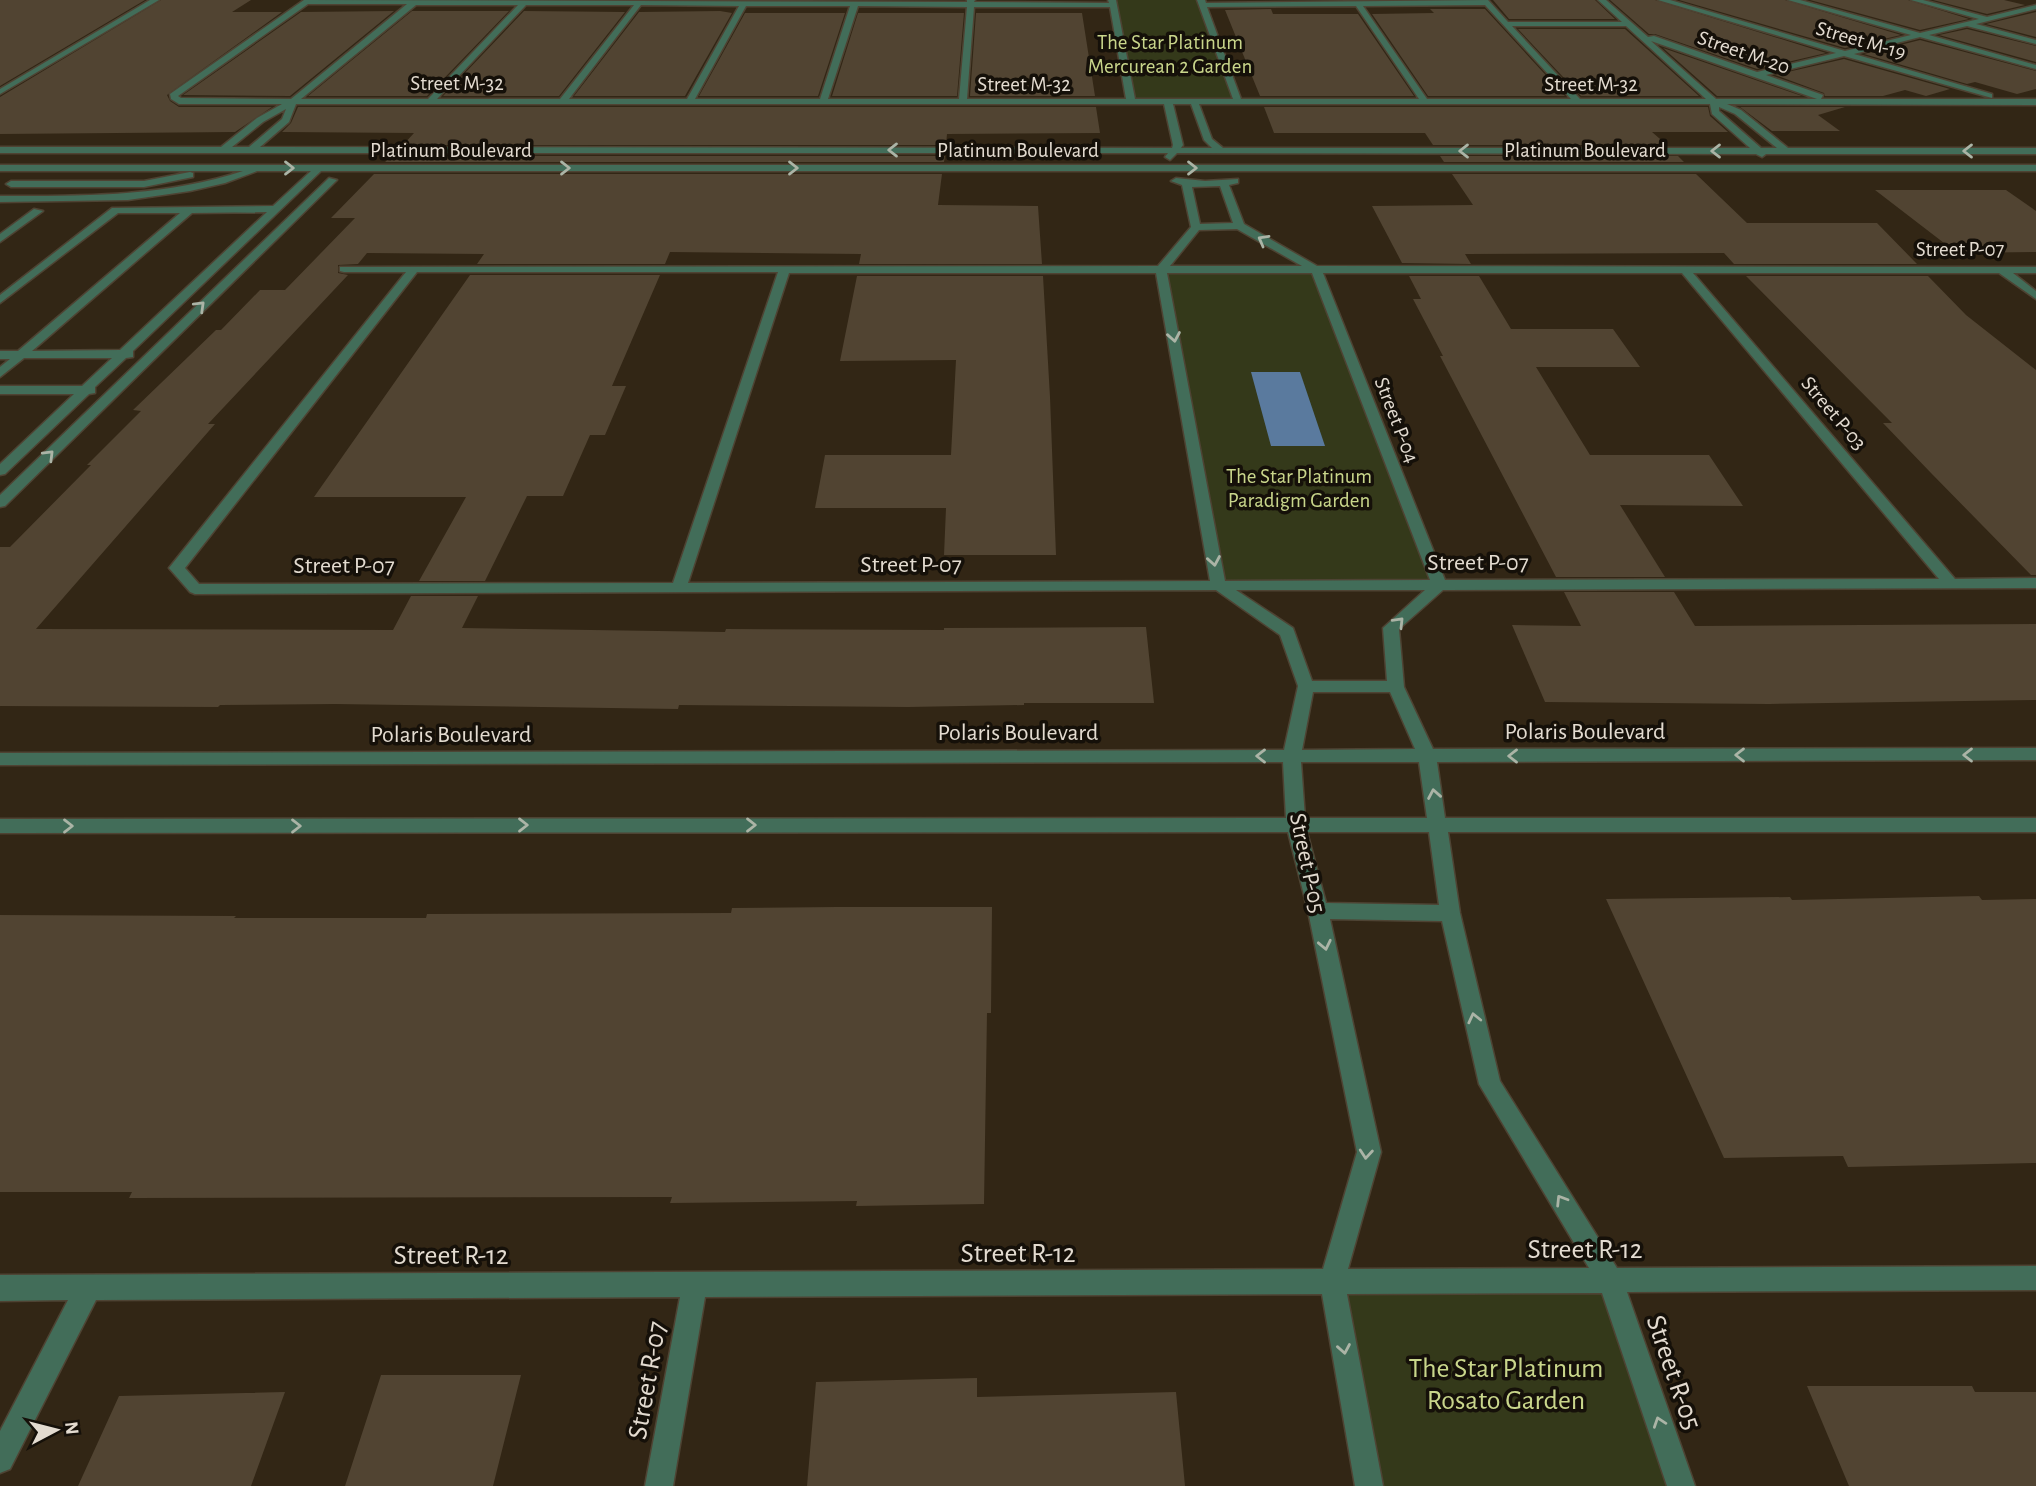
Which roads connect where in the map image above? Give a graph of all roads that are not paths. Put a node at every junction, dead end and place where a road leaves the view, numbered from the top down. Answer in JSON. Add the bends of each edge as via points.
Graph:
{"nodes":[{"id":1,"x":155,"y":0,"type":"edge"},
{"id":2,"x":1602,"y":0,"type":"edge"},
{"id":3,"x":1662,"y":0,"type":"edge"},
{"id":4,"x":1792,"y":0,"type":"edge"},
{"id":5,"x":1915,"y":0,"type":"edge"},
{"id":6,"x":308,"y":1,"type":"edge"},
{"id":7,"x":416,"y":1,"type":"edge"},
{"id":8,"x":526,"y":1,"type":"edge"},
{"id":9,"x":641,"y":2,"type":"edge"},
{"id":10,"x":745,"y":2,"type":"edge"},
{"id":11,"x":855,"y":2,"type":"edge"},
{"id":12,"x":971,"y":2,"type":"edge"},
{"id":13,"x":1112,"y":2,"type":"edge"},
{"id":14,"x":1485,"y":2,"type":"edge"},
{"id":15,"x":1202,"y":3,"type":"edge"},
{"id":16,"x":2034,"y":3,"type":"edge"},
{"id":17,"x":1358,"y":4,"type":"junction"},
{"id":18,"x":1987,"y":19,"type":"junction"},
{"id":19,"x":1629,"y":23,"type":"junction"},
{"id":20,"x":1506,"y":24,"type":"junction"},
{"id":21,"x":1966,"y":24,"type":"junction"},
{"id":22,"x":1643,"y":35,"type":"junction"},
{"id":23,"x":1920,"y":35,"type":"junction"},
{"id":24,"x":2036,"y":42,"type":"edge"},
{"id":25,"x":1846,"y":53,"type":"junction"},
{"id":26,"x":2036,"y":67,"type":"edge"},
{"id":27,"x":1757,"y":75,"type":"junction"},
{"id":28,"x":0,"y":92,"type":"edge"},
{"id":29,"x":293,"y":101,"type":"junction"},
{"id":30,"x":430,"y":101,"type":"junction"},
{"id":31,"x":563,"y":101,"type":"junction"},
{"id":32,"x":690,"y":101,"type":"junction"},
{"id":33,"x":823,"y":101,"type":"junction"},
{"id":34,"x":962,"y":101,"type":"junction"},
{"id":35,"x":1131,"y":101,"type":"junction"},
{"id":36,"x":1168,"y":101,"type":"junction"},
{"id":37,"x":1194,"y":101,"type":"junction"},
{"id":38,"x":1238,"y":101,"type":"junction"},
{"id":39,"x":1424,"y":101,"type":"junction"},
{"id":40,"x":1577,"y":102,"type":"junction"},
{"id":41,"x":1714,"y":102,"type":"junction"},
{"id":42,"x":1833,"y":102,"type":"junction"},
{"id":43,"x":2009,"y":102,"type":"junction"},
{"id":44,"x":2036,"y":102,"type":"edge"},
{"id":45,"x":0,"y":150,"type":"edge"},
{"id":46,"x":61,"y":150,"type":"junction"},
{"id":47,"x":196,"y":150,"type":"junction"},
{"id":48,"x":223,"y":150,"type":"junction"},
{"id":49,"x":251,"y":150,"type":"junction"},
{"id":50,"x":282,"y":150,"type":"junction"},
{"id":51,"x":1175,"y":150,"type":"junction"},
{"id":52,"x":1220,"y":150,"type":"junction"},
{"id":53,"x":1786,"y":150,"type":"junction"},
{"id":54,"x":1759,"y":151,"type":"junction"},
{"id":55,"x":2036,"y":151,"type":"edge"},
{"id":56,"x":0,"y":167,"type":"edge"},
{"id":57,"x":35,"y":167,"type":"junction"},
{"id":58,"x":231,"y":167,"type":"junction"},
{"id":59,"x":174,"y":168,"type":"junction"},
{"id":60,"x":202,"y":168,"type":"junction"},
{"id":61,"x":261,"y":168,"type":"junction"},
{"id":62,"x":319,"y":168,"type":"junction"},
{"id":63,"x":345,"y":168,"type":"junction"},
{"id":64,"x":1164,"y":168,"type":"junction"},
{"id":65,"x":1245,"y":168,"type":"junction"},
{"id":66,"x":1779,"y":168,"type":"junction"},
{"id":67,"x":1807,"y":168,"type":"junction"},
{"id":68,"x":2036,"y":168,"type":"edge"},
{"id":69,"x":23,"y":176,"type":"junction"},
{"id":70,"x":1186,"y":183,"type":"junction"},
{"id":71,"x":1224,"y":183,"type":"junction"},
{"id":72,"x":11,"y":184,"type":"junction"},
{"id":73,"x":0,"y":192,"type":"edge"},
{"id":74,"x":0,"y":199,"type":"edge"},
{"id":75,"x":295,"y":202,"type":"junction"},
{"id":76,"x":189,"y":209,"type":"junction"},
{"id":77,"x":277,"y":209,"type":"junction"},
{"id":78,"x":116,"y":210,"type":"junction"},
{"id":79,"x":0,"y":211,"type":"edge"},
{"id":80,"x":38,"y":211,"type":"junction"},
{"id":81,"x":1238,"y":226,"type":"junction"},
{"id":82,"x":1196,"y":227,"type":"junction"},
{"id":83,"x":0,"y":239,"type":"edge"},
{"id":84,"x":344,"y":269,"type":"dead end"},
{"id":85,"x":414,"y":269,"type":"junction"},
{"id":86,"x":785,"y":270,"type":"junction"},
{"id":87,"x":1161,"y":270,"type":"junction"},
{"id":88,"x":1316,"y":270,"type":"junction"},
{"id":89,"x":1685,"y":270,"type":"junction"},
{"id":90,"x":2002,"y":270,"type":"junction"},
{"id":91,"x":2036,"y":270,"type":"edge"},
{"id":92,"x":2036,"y":296,"type":"edge"},
{"id":93,"x":0,"y":300,"type":"edge"},
{"id":94,"x":129,"y":354,"type":"junction"},
{"id":95,"x":152,"y":354,"type":"junction"},
{"id":96,"x":0,"y":355,"type":"edge"},
{"id":97,"x":22,"y":355,"type":"junction"},
{"id":98,"x":0,"y":373,"type":"edge"},
{"id":99,"x":0,"y":390,"type":"edge"},
{"id":100,"x":91,"y":390,"type":"junction"},
{"id":101,"x":115,"y":390,"type":"junction"},
{"id":102,"x":0,"y":471,"type":"edge"},
{"id":103,"x":0,"y":484,"type":"edge"},
{"id":104,"x":0,"y":503,"type":"edge"},
{"id":105,"x":1951,"y":583,"type":"junction"},
{"id":106,"x":2036,"y":583,"type":"edge"},
{"id":107,"x":1439,"y":585,"type":"junction"},
{"id":108,"x":1218,"y":586,"type":"junction"},
{"id":109,"x":679,"y":587,"type":"junction"},
{"id":110,"x":1306,"y":686,"type":"junction"},
{"id":111,"x":1396,"y":687,"type":"junction"},
{"id":112,"x":2036,"y":754,"type":"edge"},
{"id":113,"x":1292,"y":756,"type":"junction"},
{"id":114,"x":1427,"y":756,"type":"junction"},
{"id":115,"x":0,"y":759,"type":"edge"},
{"id":116,"x":1296,"y":825,"type":"junction"},
{"id":117,"x":1439,"y":825,"type":"junction"},
{"id":118,"x":2036,"y":825,"type":"edge"},
{"id":119,"x":0,"y":826,"type":"edge"},
{"id":120,"x":1318,"y":911,"type":"junction"},
{"id":121,"x":1450,"y":913,"type":"junction"},
{"id":122,"x":2036,"y":1278,"type":"edge"},
{"id":123,"x":1610,"y":1279,"type":"junction"},
{"id":124,"x":1332,"y":1282,"type":"junction"},
{"id":125,"x":695,"y":1284,"type":"junction"},
{"id":126,"x":89,"y":1287,"type":"junction"},
{"id":127,"x":0,"y":1288,"type":"edge"},
{"id":128,"x":0,"y":1459,"type":"edge"},
{"id":129,"x":659,"y":1486,"type":"edge"},
{"id":130,"x":1369,"y":1486,"type":"edge"},
{"id":131,"x":1681,"y":1486,"type":"edge"}],
"edges":[{"from":1,"to":28,"type":"street"},
{"from":2,"to":19,"type":"street"},
{"from":3,"to":25,"type":"street","name":"Street M-19"},
{"from":4,"to":23,"type":"street"},
{"from":5,"to":18,"type":"street"},
{"from":6,"to":7,"type":"street"},
{"from":6,"to":29,"type":"street","name":"Street M-32","via":[[174,94],[179,101]]},
{"from":7,"to":8,"type":"street"},
{"from":7,"to":29,"type":"street"},
{"from":8,"to":9,"type":"street"},
{"from":8,"to":30,"type":"street"},
{"from":9,"to":10,"type":"street"},
{"from":9,"to":31,"type":"street"},
{"from":10,"to":11,"type":"street"},
{"from":10,"to":32,"type":"street"},
{"from":11,"to":12,"type":"street"},
{"from":11,"to":33,"type":"street"},
{"from":12,"to":13,"type":"street"},
{"from":12,"to":34,"type":"street"},
{"from":13,"to":35,"type":"street"},
{"from":14,"to":17,"type":"street"},
{"from":14,"to":20,"type":"street"},
{"from":15,"to":17,"type":"street"},
{"from":15,"to":38,"type":"street"},
{"from":16,"to":18,"type":"street"},
{"from":17,"to":39,"type":"street"},
{"from":18,"to":21,"type":"street"},
{"from":19,"to":20,"type":"street"},
{"from":19,"to":22,"type":"street"},
{"from":20,"to":40,"type":"street"},
{"from":21,"to":23,"type":"street"},
{"from":21,"to":24,"type":"street"},
{"from":22,"to":27,"type":"street","name":"Street M-20"},
{"from":22,"to":41,"type":"street"},
{"from":23,"to":25,"type":"street"},
{"from":23,"to":26,"type":"street"},
{"from":25,"to":27,"type":"street"},
{"from":25,"to":43,"type":"street","name":"Street M-19"},
{"from":27,"to":42,"type":"street","name":"Street M-20"},
{"from":29,"to":30,"type":"street","name":"Street M-32"},
{"from":29,"to":48,"type":"street"},
{"from":29,"to":49,"type":"street","via":[[286,120]]},
{"from":30,"to":31,"type":"street","name":"Street M-32"},
{"from":31,"to":32,"type":"street","name":"Street M-32"},
{"from":32,"to":33,"type":"street","name":"Street M-32"},
{"from":33,"to":34,"type":"street","name":"Street M-32"},
{"from":34,"to":35,"type":"street","name":"Street M-32"},
{"from":35,"to":36,"type":"street","name":"Street M-32"},
{"from":36,"to":37,"type":"street","name":"Street M-32"},
{"from":36,"to":51,"type":"street","via":[[1178,140]]},
{"from":37,"to":38,"type":"street","name":"Street M-32"},
{"from":37,"to":52,"type":"street","via":[[1208,140]]},
{"from":38,"to":39,"type":"street","name":"Street M-32"},
{"from":39,"to":40,"type":"street","name":"Street M-32"},
{"from":40,"to":41,"type":"street","name":"Street M-32"},
{"from":41,"to":42,"type":"street","name":"Street M-32"},
{"from":41,"to":53,"type":"street","via":[[1738,112]]},
{"from":41,"to":54,"type":"street","via":[[1715,112]]},
{"from":42,"to":43,"type":"street","name":"Street M-32"},
{"from":43,"to":44,"type":"street","name":"Street M-32"},
{"from":45,"to":46,"type":"street","name":"Platinum Boulevard"},
{"from":46,"to":47,"type":"street","name":"Platinum Boulevard"},
{"from":46,"to":57,"type":"street"},
{"from":47,"to":48,"type":"street","name":"Platinum Boulevard"},
{"from":47,"to":59,"type":"street"},
{"from":48,"to":49,"type":"street","name":"Platinum Boulevard"},
{"from":48,"to":60,"type":"street"},
{"from":49,"to":50,"type":"street","name":"Platinum Boulevard"},
{"from":49,"to":58,"type":"street"},
{"from":51,"to":50,"type":"street","name":"Platinum Boulevard","one_way":true},
{"from":50,"to":61,"type":"street"},
{"from":51,"to":52,"type":"street","name":"Platinum Boulevard"},
{"from":51,"to":64,"type":"street"},
{"from":54,"to":52,"type":"street","name":"Platinum Boulevard","one_way":true},
{"from":52,"to":65,"type":"street"},
{"from":53,"to":54,"type":"street","name":"Platinum Boulevard"},
{"from":55,"to":53,"type":"street","name":"Platinum Boulevard","one_way":true},
{"from":53,"to":67,"type":"street"},
{"from":54,"to":66,"type":"street"},
{"from":56,"to":57,"type":"street","name":"Platinum Boulevard"},
{"from":57,"to":59,"type":"street","name":"Platinum Boulevard"},
{"from":57,"to":69,"type":"street"},
{"from":58,"to":60,"type":"street","name":"Platinum Boulevard"},
{"from":58,"to":61,"type":"street","name":"Platinum Boulevard"},
{"from":58,"to":73,"type":"street","via":[[208,179],[138,191]]},
{"from":59,"to":60,"type":"street","name":"Platinum Boulevard"},
{"from":59,"to":69,"type":"street","via":[[154,175]]},
{"from":60,"to":72,"type":"street","via":[[191,175],[144,184]]},
{"from":61,"to":62,"type":"street","name":"Platinum Boulevard","one_way":true},
{"from":61,"to":74,"type":"street","via":[[219,184],[169,194]]},
{"from":62,"to":63,"type":"street","name":"Platinum Boulevard"},
{"from":62,"to":75,"type":"street"},
{"from":63,"to":64,"type":"street","name":"Platinum Boulevard","one_way":true},
{"from":63,"to":75,"type":"street","via":[[313,201]]},
{"from":64,"to":65,"type":"street","name":"Platinum Boulevard","one_way":true},
{"from":64,"to":70,"type":"street","via":[[1168,176]]},
{"from":65,"to":66,"type":"street","name":"Platinum Boulevard"},
{"from":65,"to":71,"type":"street","via":[[1243,176]]},
{"from":66,"to":67,"type":"street","name":"Platinum Boulevard"},
{"from":67,"to":68,"type":"street","name":"Platinum Boulevard"},
{"from":69,"to":72,"type":"street"},
{"from":70,"to":71,"type":"street"},
{"from":70,"to":82,"type":"street"},
{"from":71,"to":81,"type":"street"},
{"from":72,"to":73,"type":"street"},
{"from":75,"to":77,"type":"street"},
{"from":75,"to":94,"type":"street"},
{"from":95,"to":75,"type":"street","one_way":true},
{"from":76,"to":77,"type":"street"},
{"from":76,"to":78,"type":"street"},
{"from":76,"to":97,"type":"street"},
{"from":77,"to":94,"type":"street"},
{"from":78,"to":80,"type":"street"},
{"from":78,"to":93,"type":"street"},
{"from":79,"to":80,"type":"street"},
{"from":80,"to":83,"type":"street"},
{"from":81,"to":82,"type":"street"},
{"from":88,"to":81,"type":"street","one_way":true},
{"from":82,"to":87,"type":"street"},
{"from":84,"to":85,"type":"street","name":"Street P-07"},
{"from":85,"to":86,"type":"street","name":"Street P-07"},
{"from":85,"to":109,"type":"street","name":"Street P-07","via":[[177,568],[195,589]]},
{"from":86,"to":87,"type":"street","name":"Street P-07"},
{"from":86,"to":109,"type":"street"},
{"from":87,"to":88,"type":"street","name":"Street P-07"},
{"from":87,"to":108,"type":"street","one_way":true},
{"from":88,"to":89,"type":"street","name":"Street P-07"},
{"from":88,"to":107,"type":"street","name":"Street P-04"},
{"from":89,"to":90,"type":"street","name":"Street P-07"},
{"from":89,"to":105,"type":"street","name":"Street P-03"},
{"from":90,"to":91,"type":"street","name":"Street P-07"},
{"from":90,"to":92,"type":"street"},
{"from":94,"to":95,"type":"street"},
{"from":94,"to":97,"type":"street"},
{"from":94,"to":100,"type":"street"},
{"from":95,"to":101,"type":"street"},
{"from":96,"to":97,"type":"street"},
{"from":97,"to":98,"type":"street"},
{"from":99,"to":100,"type":"street"},
{"from":100,"to":101,"type":"street"},
{"from":100,"to":102,"type":"street"},
{"from":100,"to":103,"type":"street"},
{"from":104,"to":101,"type":"street","one_way":true},
{"from":105,"to":106,"type":"street","name":"Street P-07"},
{"from":105,"to":107,"type":"street","name":"Street P-07"},
{"from":107,"to":108,"type":"street","name":"Street P-07"},
{"from":111,"to":107,"type":"street","name":"Street R-05","one_way":true,"via":[[1391,628]]},
{"from":108,"to":109,"type":"street","name":"Street P-07"},
{"from":108,"to":110,"type":"street","via":[[1287,632]]},
{"from":110,"to":111,"type":"street"},
{"from":110,"to":113,"type":"street","name":"Street P-05"},
{"from":111,"to":114,"type":"street","name":"Street R-05"},
{"from":112,"to":114,"type":"street","name":"Polaris Boulevard","one_way":true},
{"from":113,"to":114,"type":"street","name":"Polaris Boulevard"},
{"from":113,"to":115,"type":"street","name":"Polaris Boulevard","one_way":true},
{"from":113,"to":116,"type":"street","name":"Street P-05"},
{"from":117,"to":114,"type":"street","name":"Street R-05","one_way":true},
{"from":116,"to":117,"type":"street"},
{"from":119,"to":116,"type":"street","one_way":true},
{"from":116,"to":120,"type":"street","name":"Street P-05"},
{"from":117,"to":118,"type":"street"},
{"from":117,"to":121,"type":"street","name":"Street R-05"},
{"from":120,"to":121,"type":"street"},
{"from":120,"to":124,"type":"street","name":"Street P-05","one_way":true,"via":[[1369,1152]]},
{"from":123,"to":121,"type":"street","name":"Street R-05","one_way":true,"via":[[1490,1084]]},
{"from":122,"to":123,"type":"street","name":"Street R-12"},
{"from":123,"to":124,"type":"street","name":"Street R-12"},
{"from":131,"to":123,"type":"street","name":"Street R-05","one_way":true},
{"from":124,"to":125,"type":"street","name":"Street R-12"},
{"from":124,"to":130,"type":"street","one_way":true},
{"from":125,"to":126,"type":"street","name":"Street R-12"},
{"from":125,"to":129,"type":"street","name":"Street R-07"},
{"from":126,"to":127,"type":"street","name":"Street R-12"},
{"from":126,"to":128,"type":"street"}]}
